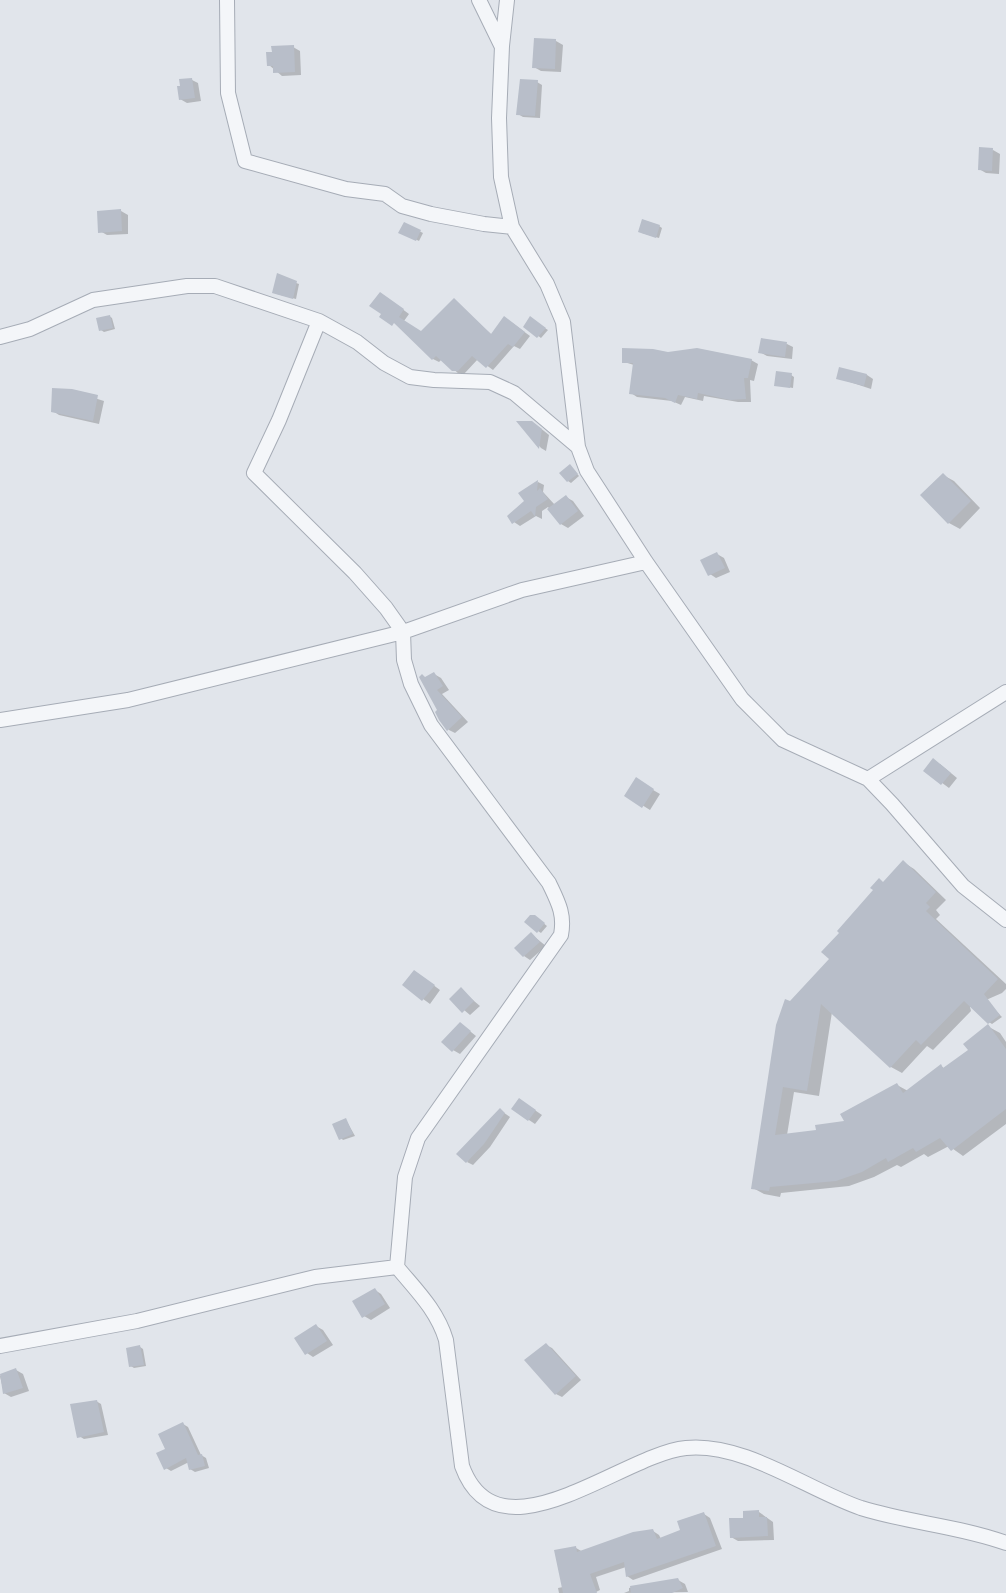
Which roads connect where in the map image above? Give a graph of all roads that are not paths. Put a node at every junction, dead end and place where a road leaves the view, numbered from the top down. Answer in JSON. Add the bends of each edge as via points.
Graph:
{"nodes":[{"id":1,"x":227,"y":0,"type":"edge"},
{"id":2,"x":479,"y":0,"type":"edge"},
{"id":3,"x":507,"y":0,"type":"edge"},
{"id":4,"x":502,"y":46,"type":"junction"},
{"id":5,"x":512,"y":227,"type":"junction"},
{"id":6,"x":318,"y":321,"type":"junction"},
{"id":7,"x":0,"y":337,"type":"edge"},
{"id":8,"x":578,"y":447,"type":"junction"},
{"id":9,"x":646,"y":562,"type":"junction"},
{"id":10,"x":403,"y":632,"type":"junction"},
{"id":11,"x":1006,"y":692,"type":"edge"},
{"id":12,"x":0,"y":720,"type":"edge"},
{"id":13,"x":868,"y":779,"type":"junction"},
{"id":14,"x":1006,"y":920,"type":"edge"},
{"id":15,"x":397,"y":1267,"type":"junction"},
{"id":16,"x":0,"y":1346,"type":"edge"},
{"id":17,"x":1006,"y":1543,"type":"edge"}],
"edges":[{"from":1,"to":5,"type":"street","via":[[228,93],[245,161],[346,189],[385,194],[411,209]]},
{"from":2,"to":4,"type":"street"},
{"from":3,"to":4,"type":"street"},
{"from":4,"to":5,"type":"street","via":[[500,177]]},
{"from":5,"to":8,"type":"street","via":[[547,284],[563,322]]},
{"from":6,"to":7,"type":"street","via":[[215,286],[187,286],[93,300],[30,329]]},
{"from":6,"to":8,"type":"street","via":[[410,377],[490,382],[514,393]]},
{"from":6,"to":10,"type":"street","via":[[254,473],[355,573]]},
{"from":8,"to":9,"type":"street","via":[[587,471]]},
{"from":9,"to":10,"type":"street","via":[[522,590]]},
{"from":9,"to":13,"type":"street","via":[[741,699],[783,740]]},
{"from":10,"to":12,"type":"street","via":[[128,700]]},
{"from":10,"to":15,"type":"street","via":[[411,684],[431,725],[549,883],[564,920],[561,935],[418,1138],[405,1178]]},
{"from":11,"to":13,"type":"street"},
{"from":13,"to":14,"type":"street","via":[[962,886]]},
{"from":15,"to":16,"type":"street","via":[[314,1277],[137,1321]]},
{"from":15,"to":17,"type":"street","via":[[441,1324],[468,1483],[479,1496],[499,1506],[549,1502],[667,1451],[688,1447],[734,1454],[862,1508]]}]}
